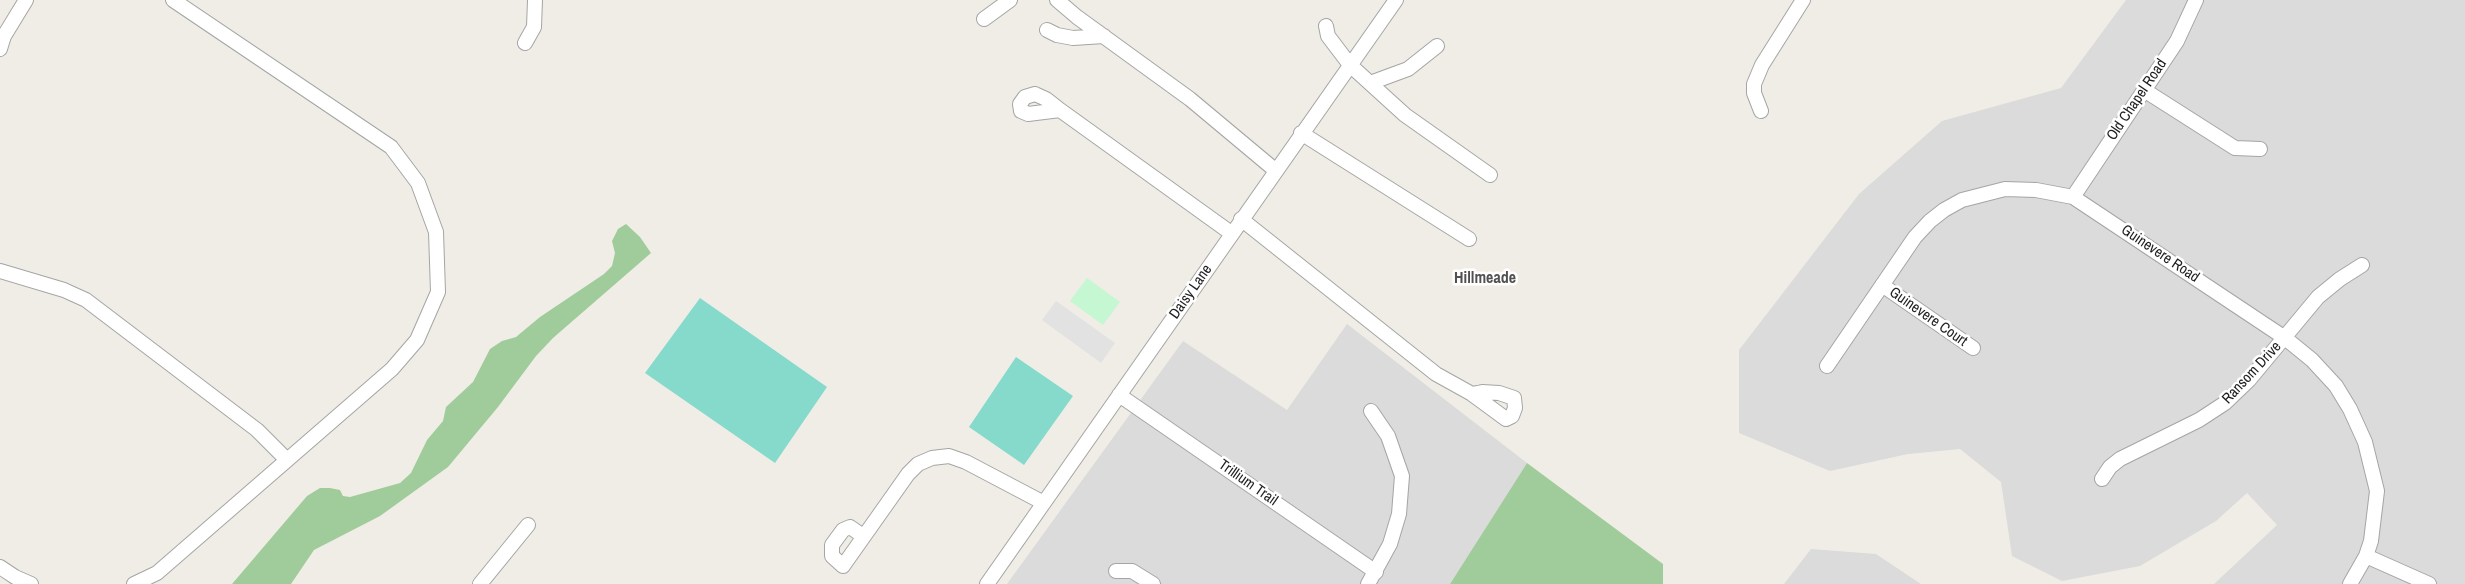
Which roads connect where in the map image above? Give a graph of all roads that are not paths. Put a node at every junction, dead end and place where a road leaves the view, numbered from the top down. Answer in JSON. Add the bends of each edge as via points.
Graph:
{"nodes":[{"id":1,"x":26,"y":0,"type":"edge"},
{"id":2,"x":173,"y":0,"type":"edge"},
{"id":3,"x":535,"y":0,"type":"edge"},
{"id":4,"x":1010,"y":0,"type":"edge"},
{"id":5,"x":1057,"y":0,"type":"edge"},
{"id":6,"x":1396,"y":0,"type":"edge"},
{"id":7,"x":1803,"y":0,"type":"edge"},
{"id":8,"x":2196,"y":0,"type":"edge"},
{"id":9,"x":1077,"y":18,"type":"junction"},
{"id":10,"x":984,"y":19,"type":"dead end"},
{"id":11,"x":1326,"y":26,"type":"dead end"},
{"id":12,"x":1047,"y":30,"type":"dead end"},
{"id":13,"x":1104,"y":36,"type":"junction"},
{"id":14,"x":1073,"y":38,"type":"junction"},
{"id":15,"x":525,"y":43,"type":"dead end"},
{"id":16,"x":1437,"y":46,"type":"dead end"},
{"id":17,"x":0,"y":49,"type":"edge"},
{"id":18,"x":1350,"y":65,"type":"junction"},
{"id":19,"x":1370,"y":83,"type":"junction"},
{"id":20,"x":2144,"y":90,"type":"junction"},
{"id":21,"x":1060,"y":110,"type":"dead end"},
{"id":22,"x":1761,"y":111,"type":"dead end"},
{"id":23,"x":1301,"y":133,"type":"junction"},
{"id":24,"x":2260,"y":150,"type":"dead end"},
{"id":25,"x":1275,"y":170,"type":"junction"},
{"id":26,"x":1490,"y":175,"type":"dead end"},
{"id":27,"x":2073,"y":197,"type":"junction"},
{"id":28,"x":1242,"y":219,"type":"junction"},
{"id":29,"x":1232,"y":233,"type":"junction"},
{"id":30,"x":1469,"y":239,"type":"dead end"},
{"id":31,"x":2362,"y":265,"type":"dead end"},
{"id":32,"x":0,"y":271,"type":"edge"},
{"id":33,"x":1882,"y":285,"type":"junction"},
{"id":34,"x":2285,"y":338,"type":"junction"},
{"id":35,"x":1973,"y":348,"type":"dead end"},
{"id":36,"x":1827,"y":366,"type":"dead end"},
{"id":37,"x":1119,"y":394,"type":"junction"},
{"id":38,"x":1472,"y":394,"type":"dead end"},
{"id":39,"x":1371,"y":411,"type":"dead end"},
{"id":40,"x":287,"y":460,"type":"junction"},
{"id":41,"x":2102,"y":478,"type":"dead end"},
{"id":42,"x":1042,"y":502,"type":"junction"},
{"id":43,"x":528,"y":525,"type":"dead end"},
{"id":44,"x":863,"y":536,"type":"dead end"},
{"id":45,"x":2366,"y":556,"type":"junction"},
{"id":46,"x":0,"y":567,"type":"edge"},
{"id":47,"x":1116,"y":571,"type":"dead end"},
{"id":48,"x":1372,"y":578,"type":"edge"},
{"id":49,"x":483,"y":583,"type":"edge"},
{"id":50,"x":31,"y":584,"type":"edge"},
{"id":51,"x":134,"y":584,"type":"edge"},
{"id":52,"x":986,"y":584,"type":"edge"},
{"id":53,"x":1153,"y":584,"type":"edge"},
{"id":54,"x":2350,"y":584,"type":"edge"},
{"id":55,"x":2429,"y":584,"type":"edge"}],
"edges":[{"from":1,"to":17,"type":"street","via":[[4,36]]},
{"from":2,"to":40,"type":"street","via":[[392,147],[418,183],[436,232],[438,292],[417,340],[392,369]]},
{"from":3,"to":15,"type":"street","via":[[534,27]]},
{"from":4,"to":10,"type":"street"},
{"from":5,"to":9,"type":"street"},
{"from":6,"to":18,"type":"street","name":"Daisy Lane"},
{"from":7,"to":22,"type":"street","via":[[1762,65],[1754,84]]},
{"from":8,"to":20,"type":"street","name":"Old Chapel Road","via":[[2177,40]]},
{"from":9,"to":13,"type":"street"},
{"from":9,"to":14,"type":"street","via":[[1072,18],[1066,28]]},
{"from":11,"to":18,"type":"street","via":[[1328,36]]},
{"from":12,"to":14,"type":"street"},
{"from":13,"to":14,"type":"street"},
{"from":13,"to":25,"type":"street","via":[[1190,99]]},
{"from":16,"to":19,"type":"street","via":[[1408,68]]},
{"from":18,"to":19,"type":"street"},
{"from":18,"to":23,"type":"street","name":"Daisy Lane"},
{"from":19,"to":26,"type":"street","via":[[1405,114]]},
{"from":20,"to":24,"type":"street","via":[[2235,148]]},
{"from":20,"to":27,"type":"street","name":"Old Chapel Road"},
{"from":21,"to":29,"type":"street"},
{"from":23,"to":25,"type":"street","name":"Daisy Lane"},
{"from":23,"to":30,"type":"street"},
{"from":25,"to":28,"type":"street","name":"Daisy Lane"},
{"from":27,"to":33,"type":"street","name":"Guinevere Road","via":[[2014,188],[1962,200],[1926,224]]},
{"from":27,"to":34,"type":"street","name":"Guinevere Road"},
{"from":28,"to":29,"type":"street","name":"Daisy Lane"},
{"from":28,"to":38,"type":"street","via":[[1436,374]]},
{"from":29,"to":37,"type":"street","name":"Daisy Lane"},
{"from":31,"to":34,"type":"street","name":"Ransom Drive","via":[[2326,290]]},
{"from":32,"to":40,"type":"street","via":[[86,300],[257,430]]},
{"from":33,"to":35,"type":"street","name":"Guinevere Court"},
{"from":33,"to":36,"type":"street","name":"Guinevere Road"},
{"from":34,"to":41,"type":"street","name":"Ransom Drive","via":[[2225,403],[2199,420],[2120,459]]},
{"from":34,"to":45,"type":"street","name":"Guinevere Road","via":[[2336,386],[2366,442],[2377,491],[2374,527]]},
{"from":37,"to":42,"type":"street","name":"Daisy Lane"},
{"from":37,"to":48,"type":"street","name":"Trillium Trail"},
{"from":39,"to":48,"type":"street","via":[[1388,436],[1402,476],[1400,514],[1390,544]]},
{"from":40,"to":51,"type":"street","via":[[157,573]]},
{"from":42,"to":44,"type":"street","via":[[966,462],[949,456],[932,458],[918,464],[908,474]]},
{"from":42,"to":52,"type":"street","name":"Daisy Lane"},
{"from":43,"to":49,"type":"street"},
{"from":45,"to":54,"type":"street","name":"Guinevere Road"},
{"from":45,"to":55,"type":"street"},
{"from":46,"to":50,"type":"street"},
{"from":47,"to":53,"type":"street","via":[[1132,571]]}]}
